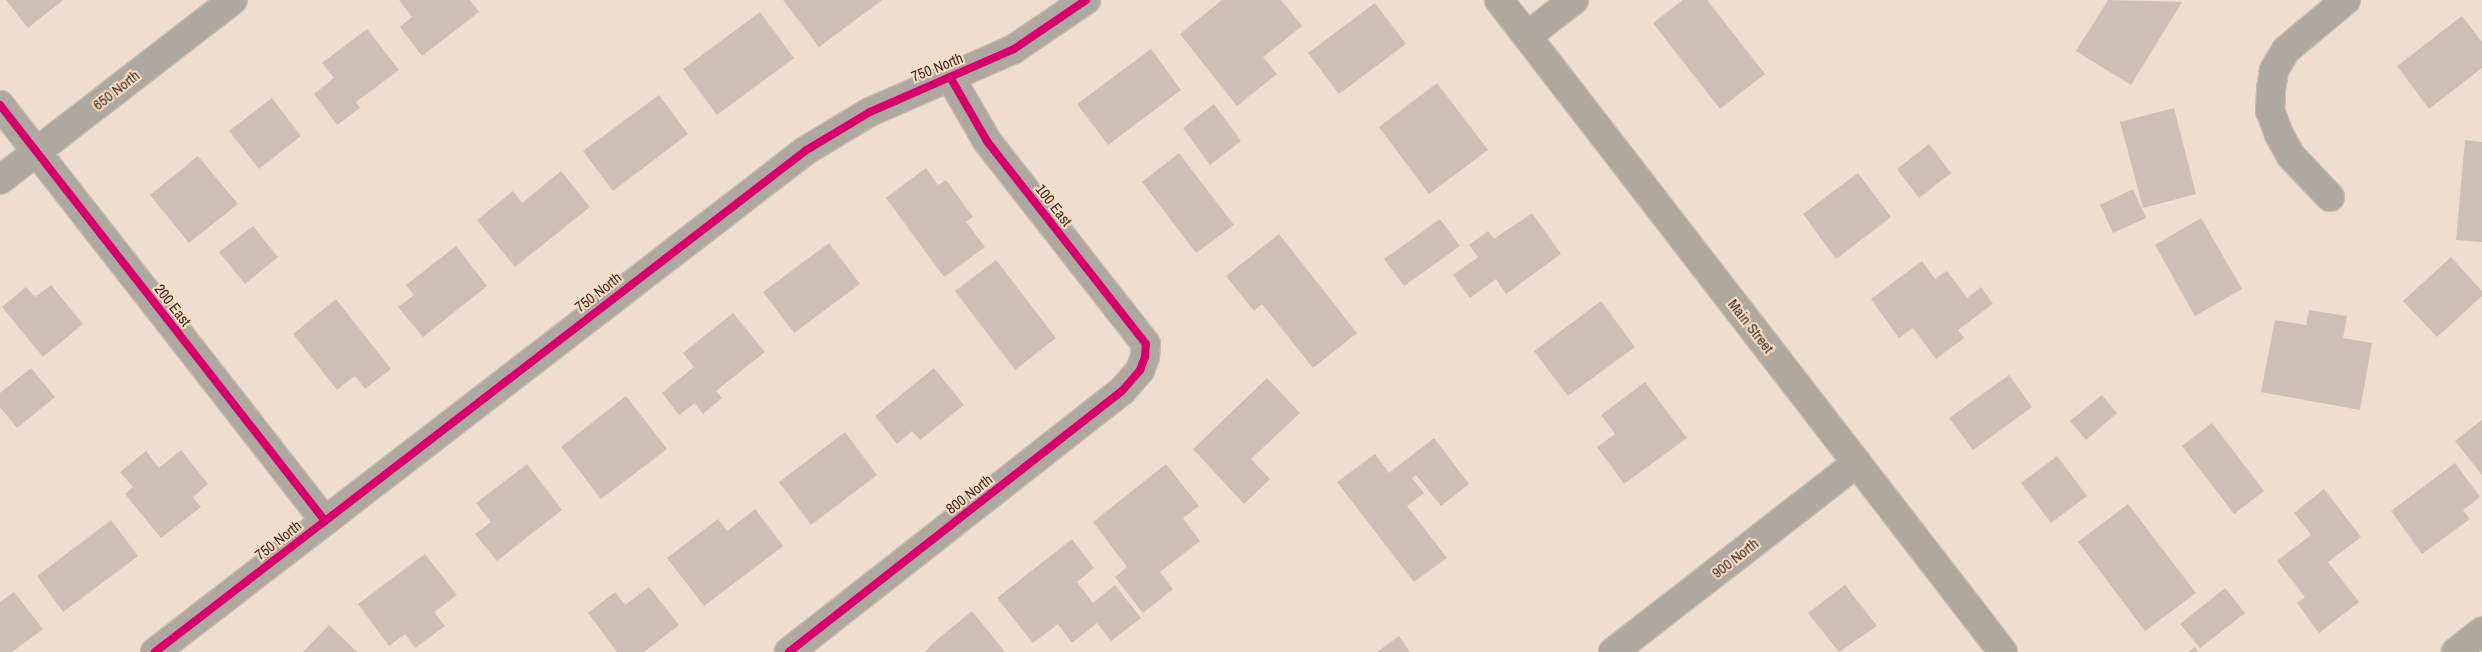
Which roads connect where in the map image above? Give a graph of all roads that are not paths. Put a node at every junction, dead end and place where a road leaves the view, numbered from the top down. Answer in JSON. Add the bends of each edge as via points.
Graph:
{"nodes":[{"id":1,"x":233,"y":0,"type":"edge"},
{"id":2,"x":1086,"y":0,"type":"edge"},
{"id":3,"x":1498,"y":0,"type":"edge"},
{"id":4,"x":1574,"y":0,"type":"edge"},
{"id":5,"x":2346,"y":0,"type":"edge"},
{"id":6,"x":1527,"y":36,"type":"junction"},
{"id":7,"x":950,"y":77,"type":"junction"},
{"id":8,"x":0,"y":105,"type":"edge"},
{"id":9,"x":36,"y":151,"type":"junction"},
{"id":10,"x":0,"y":180,"type":"edge"},
{"id":11,"x":2330,"y":197,"type":"dead end"},
{"id":12,"x":1146,"y":344,"type":"joint"},
{"id":13,"x":1857,"y":463,"type":"junction"},
{"id":14,"x":325,"y":521,"type":"junction"},
{"id":15,"x":2482,"y":632,"type":"edge"},
{"id":16,"x":155,"y":652,"type":"edge"},
{"id":17,"x":789,"y":652,"type":"edge"},
{"id":18,"x":1613,"y":652,"type":"edge"},
{"id":19,"x":2003,"y":652,"type":"edge"},
{"id":20,"x":2456,"y":652,"type":"edge"}],
"edges":[{"from":1,"to":9,"type":"street","name":"650 North"},
{"from":2,"to":7,"type":"street","name":"750 North","via":[[1014,49]]},
{"from":3,"to":6,"type":"main road","name":"Main Street"},
{"from":4,"to":6,"type":"street"},
{"from":5,"to":11,"type":"street","via":[[2286,50],[2274,70],[2271,89],[2270,111],[2283,142],[2291,156]]},
{"from":6,"to":13,"type":"main road","name":"Main Street"},
{"from":7,"to":12,"type":"street","name":"100 East","via":[[987,141]]},
{"from":7,"to":14,"type":"street","name":"750 North","via":[[870,112],[805,151]]},
{"from":8,"to":9,"type":"street","name":"200 East"},
{"from":9,"to":10,"type":"street","name":"650 North"},
{"from":9,"to":14,"type":"street","name":"200 East"},
{"from":12,"to":17,"type":"street","name":"800 North","via":[[1146,357],[1140,370],[1122,391]]},
{"from":13,"to":18,"type":"street","name":"900 North"},
{"from":13,"to":19,"type":"main road","name":"Main Street"},
{"from":14,"to":16,"type":"street","name":"750 North"},
{"from":15,"to":20,"type":"main road"}]}
